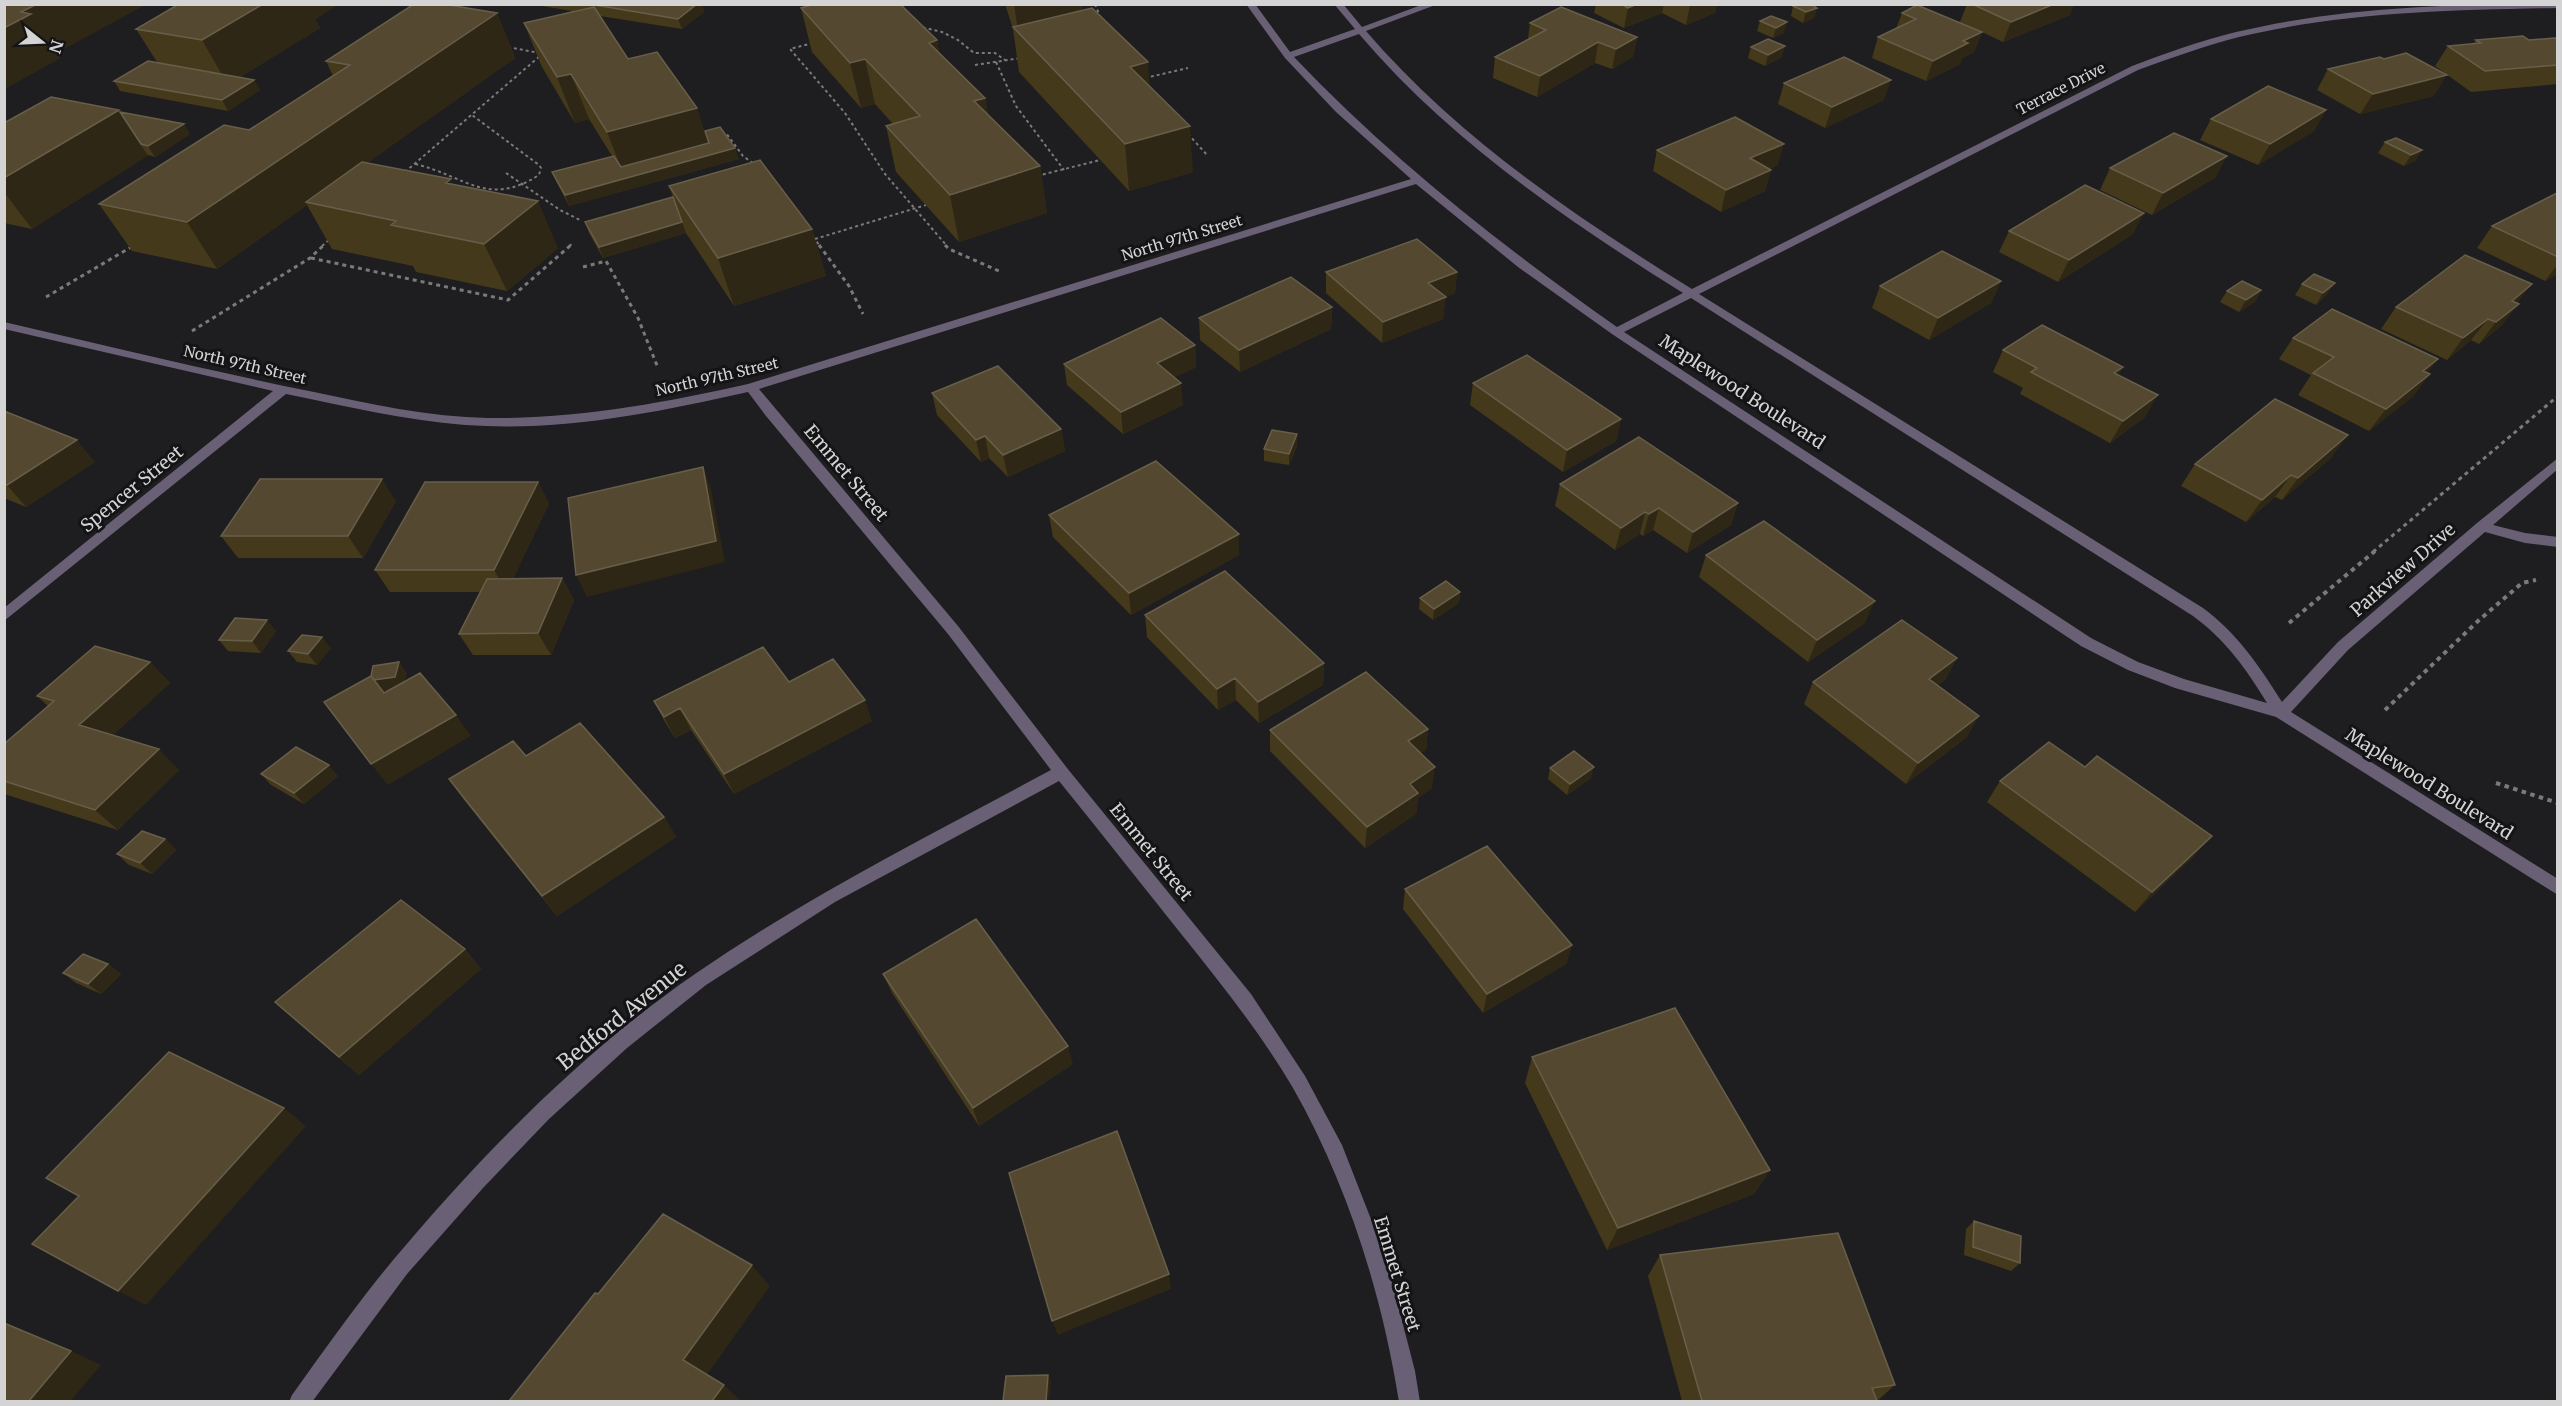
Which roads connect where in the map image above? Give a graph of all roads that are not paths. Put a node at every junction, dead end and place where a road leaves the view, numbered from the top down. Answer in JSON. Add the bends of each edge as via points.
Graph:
{"nodes":[{"id":1,"x":1250,"y":4,"type":"edge"},
{"id":2,"x":1338,"y":4,"type":"edge"},
{"id":3,"x":1434,"y":4,"type":"edge"},
{"id":4,"x":2558,"y":5,"type":"edge"},
{"id":5,"x":2437,"y":6,"type":"edge"},
{"id":6,"x":1359,"y":31,"type":"junction"},
{"id":7,"x":1288,"y":56,"type":"junction"},
{"id":8,"x":1418,"y":180,"type":"junction"},
{"id":9,"x":1692,"y":294,"type":"junction"},
{"id":10,"x":4,"y":325,"type":"edge"},
{"id":11,"x":1616,"y":332,"type":"junction"},
{"id":12,"x":752,"y":387,"type":"junction"},
{"id":13,"x":283,"y":390,"type":"junction"},
{"id":14,"x":2558,"y":462,"type":"edge"},
{"id":15,"x":2482,"y":526,"type":"junction"},
{"id":16,"x":2558,"y":542,"type":"edge"},
{"id":17,"x":4,"y":616,"type":"edge"},
{"id":18,"x":2281,"y":713,"type":"junction"},
{"id":19,"x":1061,"y":772,"type":"junction"},
{"id":20,"x":2558,"y":888,"type":"edge"},
{"id":21,"x":299,"y":1401,"type":"edge"},
{"id":22,"x":1410,"y":1401,"type":"edge"}],
"edges":[{"from":1,"to":7,"type":"street","name":"Maplewood Boulevard"},
{"from":2,"to":6,"type":"street","name":"Maplewood Boulevard"},
{"from":3,"to":6,"type":"street"},
{"from":4,"to":5,"type":"street","name":"Terrace Drive"},
{"from":5,"to":9,"type":"street","name":"Terrace Drive","via":[[2282,24],[2173,52],[2134,68]]},
{"from":6,"to":7,"type":"street"},
{"from":6,"to":9,"type":"street","name":"Maplewood Boulevard","via":[[1424,97],[1504,164],[1581,222]]},
{"from":7,"to":8,"type":"street","name":"Maplewood Boulevard","via":[[1339,110]]},
{"from":8,"to":11,"type":"street","name":"Maplewood Boulevard","via":[[1522,265]]},
{"from":8,"to":12,"type":"street","name":"North 97th Street"},
{"from":9,"to":11,"type":"street","name":"Terrace Drive"},
{"from":9,"to":18,"type":"street","name":"Maplewood Boulevard","via":[[2210,621],[2255,670]]},
{"from":10,"to":13,"type":"street","name":"North 97th Street"},
{"from":11,"to":18,"type":"street","name":"Maplewood Boulevard","via":[[2086,642],[2180,684]]},
{"from":12,"to":13,"type":"street","name":"North 97th Street","via":[[661,407],[521,422],[457,421]]},
{"from":12,"to":19,"type":"street","name":"Emmet Street","via":[[953,630]]},
{"from":13,"to":17,"type":"street","name":"Spencer Street"},
{"from":14,"to":15,"type":"street","name":"Parkview Drive"},
{"from":15,"to":16,"type":"street"},
{"from":15,"to":18,"type":"street","name":"Parkview Drive","via":[[2343,646]]},
{"from":18,"to":20,"type":"street","name":"Maplewood Boulevard"},
{"from":19,"to":21,"type":"street","name":"Bedford Avenue","via":[[828,897],[700,981],[621,1042],[542,1113],[468,1190],[400,1267]]},
{"from":19,"to":22,"type":"street","name":"Emmet Street","via":[[1245,1000],[1299,1082],[1335,1151],[1375,1255]]}]}
